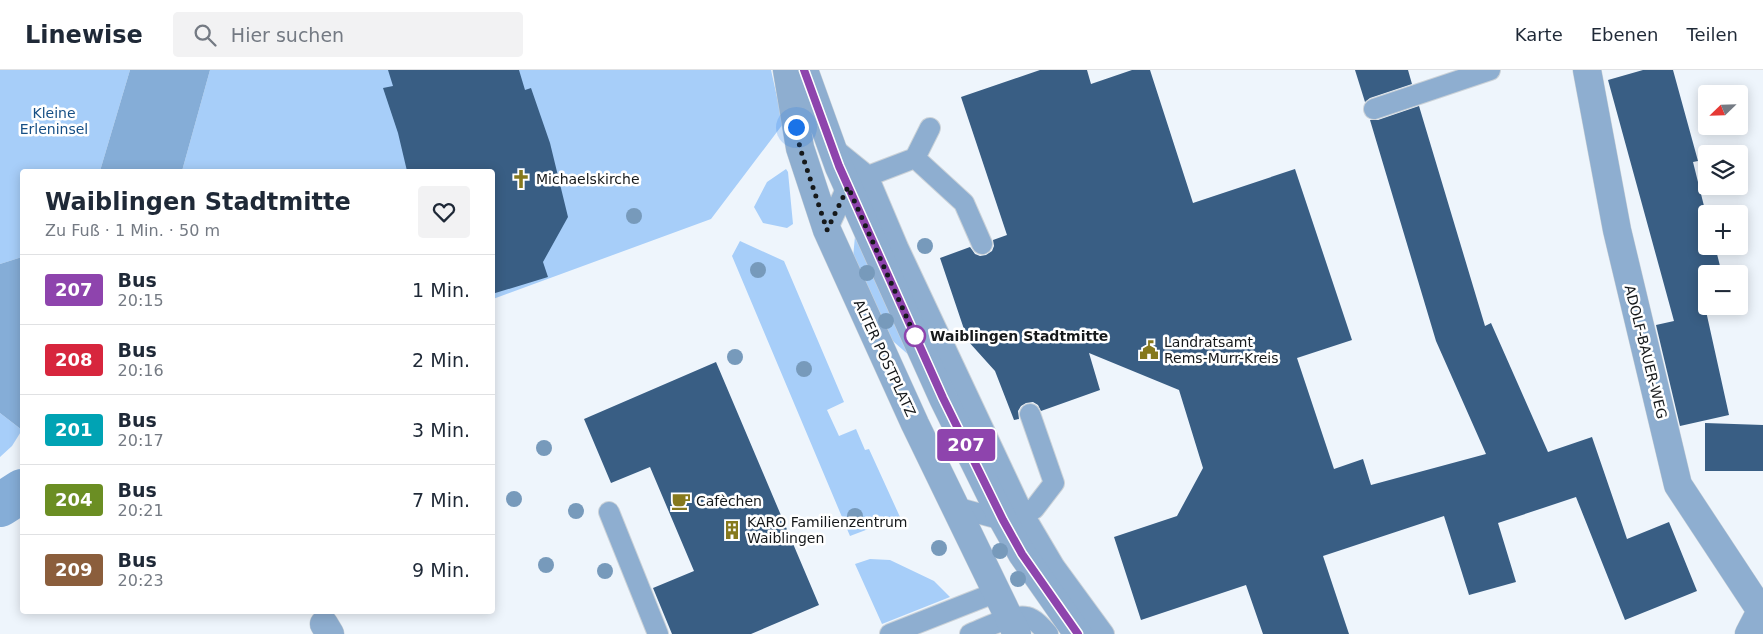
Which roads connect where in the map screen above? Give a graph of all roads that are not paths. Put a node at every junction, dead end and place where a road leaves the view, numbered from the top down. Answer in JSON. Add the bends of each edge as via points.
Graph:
{"nodes":[{"id":1,"x":787,"y":70,"type":"edge"},
{"id":2,"x":804,"y":70,"type":"edge"},
{"id":3,"x":1490,"y":70,"type":"edge"},
{"id":4,"x":1587,"y":70,"type":"edge"},
{"id":5,"x":1374,"y":109,"type":"dead end"},
{"id":6,"x":930,"y":128,"type":"dead end"},
{"id":7,"x":916,"y":158,"type":"junction"},
{"id":8,"x":858,"y":182,"type":"junction"},
{"id":9,"x":827,"y":230,"type":"junction"},
{"id":10,"x":982,"y":244,"type":"dead end"},
{"id":11,"x":1030,"y":414,"type":"dead end"},
{"id":12,"x":955,"y":507,"type":"junction"},
{"id":13,"x":609,"y":512,"type":"dead end"},
{"id":14,"x":1013,"y":516,"type":"junction"},
{"id":15,"x":997,"y":592,"type":"junction"},
{"id":16,"x":1758,"y":617,"type":"edge"},
{"id":17,"x":1015,"y":630,"type":"edge"},
{"id":18,"x":658,"y":634,"type":"edge"},
{"id":19,"x":890,"y":634,"type":"edge"},
{"id":20,"x":970,"y":634,"type":"edge"},
{"id":21,"x":1048,"y":634,"type":"edge"},
{"id":22,"x":1078,"y":634,"type":"edge"},
{"id":23,"x":1104,"y":634,"type":"edge"}],
"edges":[{"from":1,"to":9,"type":"street","name":"ALTER POSTPLATZ","via":[[800,148]]},
{"from":2,"to":8,"type":"street","via":[[831,146]]},
{"from":3,"to":5,"type":"lane"},
{"from":4,"to":16,"type":"street","name":"ADOLF-BAUER-WEG","via":[[1616,230],[1678,485]]},
{"from":6,"to":7,"type":"lane"},
{"from":7,"to":8,"type":"lane"},
{"from":7,"to":10,"type":"lane","via":[[964,203]]},
{"from":8,"to":9,"type":"lane"},
{"from":8,"to":14,"type":"street","via":[[943,398]]},
{"from":9,"to":12,"type":"street","name":"ALTER POSTPLATZ"},
{"from":11,"to":14,"type":"lane","via":[[1054,483],[1034,510]]},
{"from":12,"to":14,"type":"lane"},
{"from":12,"to":15,"type":"street","name":"ALTER POSTPLATZ"},
{"from":13,"to":18,"type":"lane"},
{"from":14,"to":22,"type":"street","via":[[1022,554]]},
{"from":14,"to":23,"type":"lane"},
{"from":15,"to":17,"type":"street","name":"ALTER POSTPLATZ"},
{"from":15,"to":19,"type":"lane"},
{"from":17,"to":20,"type":"lane"},
{"from":17,"to":21,"type":"lane","via":[[1027,617],[1040,624]]}]}
